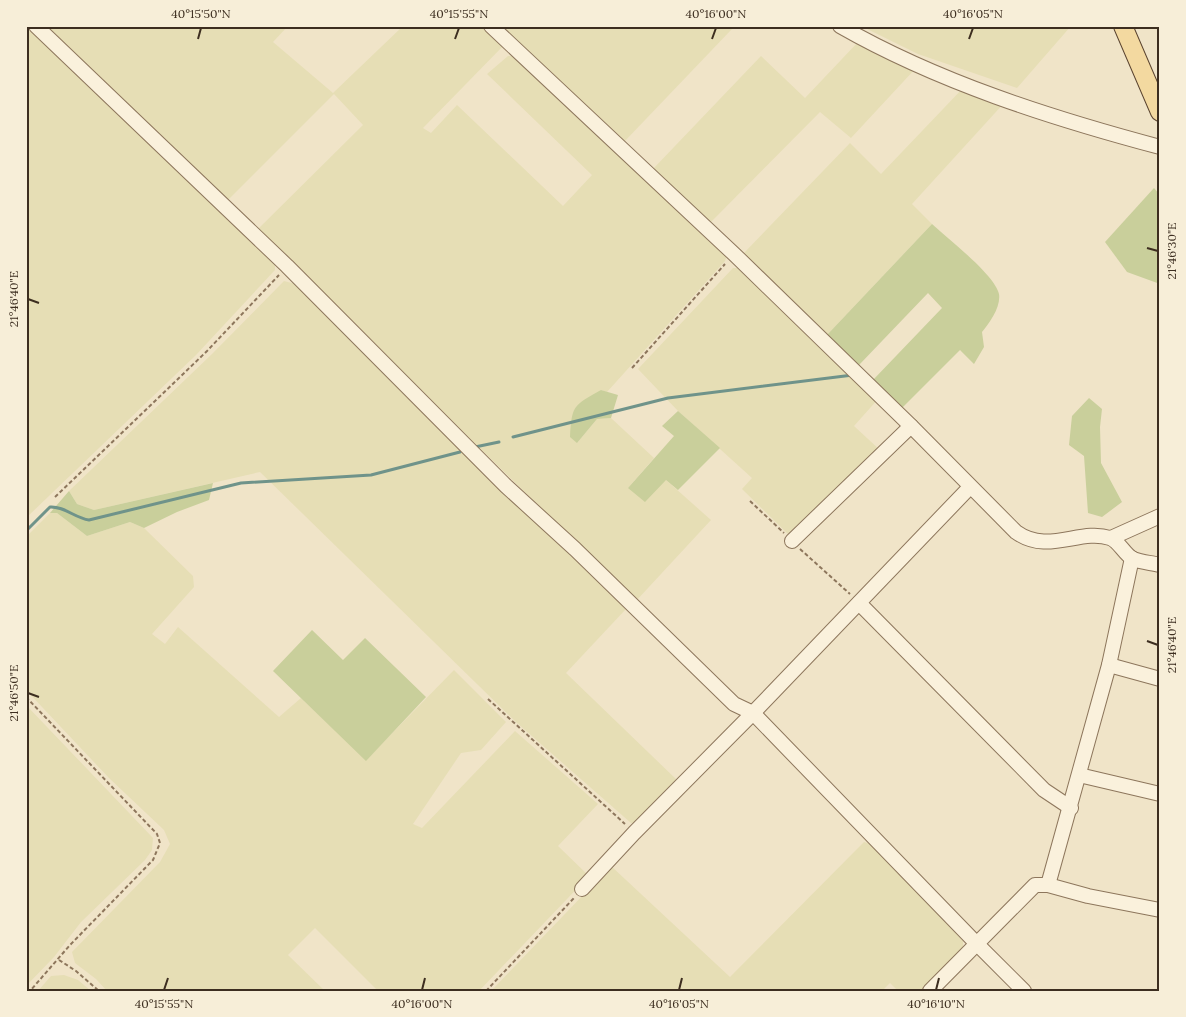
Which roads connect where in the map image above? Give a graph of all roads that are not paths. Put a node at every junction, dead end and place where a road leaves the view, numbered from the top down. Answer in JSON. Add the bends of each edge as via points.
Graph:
{"nodes":[{"id":1,"x":36,"y":26,"type":"edge"},
{"id":2,"x":491,"y":26,"type":"edge"},
{"id":3,"x":840,"y":26,"type":"edge"},
{"id":4,"x":1123,"y":26,"type":"edge"},
{"id":5,"x":1160,"y":112,"type":"edge"},
{"id":6,"x":1160,"y":147,"type":"edge"},
{"id":7,"x":911,"y":426,"type":"junction"},
{"id":8,"x":970,"y":487,"type":"junction"},
{"id":9,"x":1160,"y":516,"type":"edge"},
{"id":10,"x":1112,"y":538,"type":"junction"},
{"id":11,"x":792,"y":542,"type":"road end"},
{"id":12,"x":1132,"y":558,"type":"junction"},
{"id":13,"x":1160,"y":565,"type":"edge"},
{"id":14,"x":859,"y":603,"type":"junction"},
{"id":15,"x":1109,"y":665,"type":"junction"},
{"id":16,"x":1160,"y":679,"type":"edge"},
{"id":17,"x":754,"y":713,"type":"junction"},
{"id":18,"x":1078,"y":775,"type":"junction"},
{"id":19,"x":1160,"y":794,"type":"edge"},
{"id":20,"x":1071,"y":808,"type":"junction"},
{"id":21,"x":1048,"y":885,"type":"junction"},
{"id":22,"x":582,"y":889,"type":"road end"},
{"id":23,"x":1160,"y":910,"type":"edge"},
{"id":24,"x":976,"y":944,"type":"junction"},
{"id":25,"x":930,"y":991,"type":"edge"},
{"id":26,"x":1024,"y":991,"type":"edge"}],
"edges":[{"from":1,"to":17,"type":"street","via":[[287,266],[506,486],[734,704]]},
{"from":2,"to":7,"type":"street"},
{"from":3,"to":6,"type":"street","via":[[917,64],[984,91]]},
{"from":4,"to":5,"type":"main road"},
{"from":7,"to":8,"type":"street"},
{"from":7,"to":11,"type":"street"},
{"from":8,"to":10,"type":"street","via":[[1026,539],[1041,542]]},
{"from":8,"to":14,"type":"street"},
{"from":9,"to":10,"type":"street"},
{"from":10,"to":12,"type":"street"},
{"from":12,"to":13,"type":"street"},
{"from":12,"to":15,"type":"street"},
{"from":14,"to":17,"type":"street"},
{"from":14,"to":20,"type":"street","via":[[1044,790]]},
{"from":15,"to":16,"type":"street"},
{"from":15,"to":18,"type":"street"},
{"from":17,"to":22,"type":"street"},
{"from":17,"to":24,"type":"street"},
{"from":18,"to":19,"type":"street"},
{"from":18,"to":20,"type":"street"},
{"from":20,"to":21,"type":"street"},
{"from":21,"to":23,"type":"street"},
{"from":21,"to":24,"type":"street","via":[[1036,885]]},
{"from":24,"to":25,"type":"street"},
{"from":24,"to":26,"type":"street"}]}
